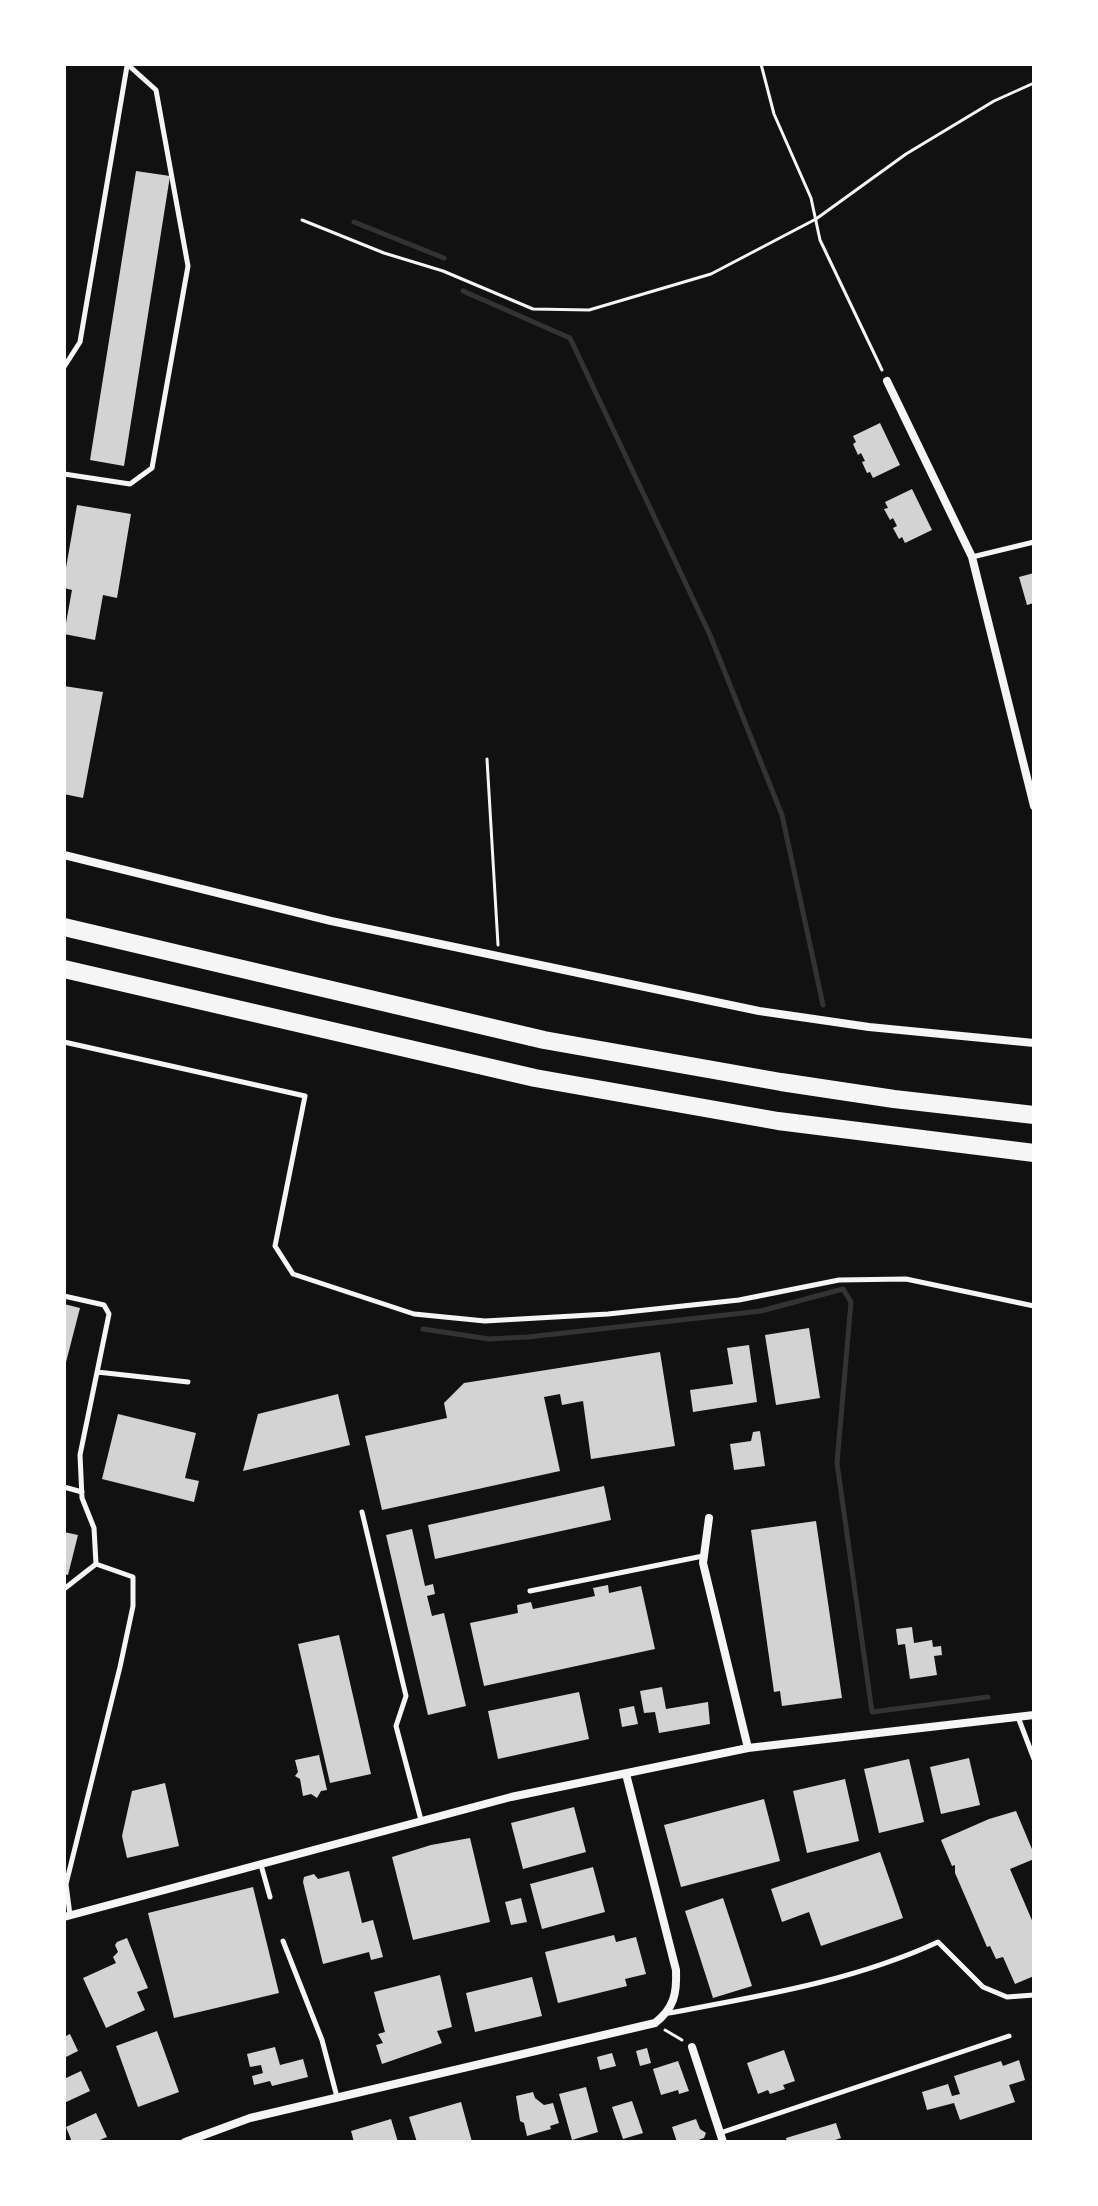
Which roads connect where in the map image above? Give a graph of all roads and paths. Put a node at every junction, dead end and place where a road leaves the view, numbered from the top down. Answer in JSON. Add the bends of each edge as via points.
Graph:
{"nodes":[{"id":1,"x":761,"y":64,"type":"edge"},
{"id":2,"x":127,"y":65,"type":"edge"},
{"id":3,"x":1034,"y":83,"type":"edge"},
{"id":4,"x":816,"y":219,"type":"junction"},
{"id":5,"x":302,"y":220,"type":"dead end"},
{"id":6,"x":64,"y":367,"type":"edge"},
{"id":7,"x":887,"y":381,"type":"joint"},
{"id":8,"x":64,"y":474,"type":"edge"},
{"id":9,"x":1034,"y":542,"type":"edge"},
{"id":10,"x":972,"y":557,"type":"junction"},
{"id":11,"x":487,"y":759,"type":"dead end"},
{"id":12,"x":1034,"y":806,"type":"edge"},
{"id":13,"x":64,"y":855,"type":"edge"},
{"id":14,"x":64,"y":927,"type":"edge"},
{"id":15,"x":499,"y":956,"type":"junction"},
{"id":16,"x":64,"y":969,"type":"edge"},
{"id":17,"x":64,"y":1042,"type":"edge"},
{"id":18,"x":1034,"y":1043,"type":"edge"},
{"id":19,"x":1034,"y":1115,"type":"edge"},
{"id":20,"x":1034,"y":1153,"type":"edge"},
{"id":21,"x":64,"y":1296,"type":"edge"},
{"id":22,"x":1034,"y":1306,"type":"edge"},
{"id":23,"x":97,"y":1372,"type":"junction"},
{"id":24,"x":188,"y":1382,"type":"dead end"},
{"id":25,"x":64,"y":1487,"type":"edge"},
{"id":26,"x":82,"y":1492,"type":"junction"},
{"id":27,"x":362,"y":1512,"type":"dead end"},
{"id":28,"x":709,"y":1518,"type":"dead end"},
{"id":29,"x":704,"y":1556,"type":"junction"},
{"id":30,"x":96,"y":1564,"type":"junction"},
{"id":31,"x":64,"y":1589,"type":"edge"},
{"id":32,"x":530,"y":1591,"type":"dead end"},
{"id":33,"x":1034,"y":1715,"type":"edge"},
{"id":34,"x":1018,"y":1716,"type":"junction"},
{"id":35,"x":748,"y":1748,"type":"junction"},
{"id":36,"x":1034,"y":1759,"type":"edge"},
{"id":37,"x":626,"y":1774,"type":"junction"},
{"id":38,"x":422,"y":1821,"type":"junction"},
{"id":39,"x":260,"y":1864,"type":"junction"},
{"id":40,"x":270,"y":1897,"type":"dead end"},
{"id":41,"x":67,"y":1916,"type":"edge"},
{"id":42,"x":283,"y":1941,"type":"dead end"},
{"id":43,"x":1034,"y":1995,"type":"edge"},
{"id":44,"x":669,"y":2013,"type":"junction"},
{"id":45,"x":655,"y":2023,"type":"junction"},
{"id":46,"x":1009,"y":2036,"type":"dead end"},
{"id":47,"x":692,"y":2047,"type":"joint"},
{"id":48,"x":337,"y":2098,"type":"junction"},
{"id":49,"x":722,"y":2137,"type":"edge"},
{"id":50,"x":185,"y":2142,"type":"edge"}],
"edges":[{"from":1,"to":4,"type":"path","via":[[774,114]]},
{"from":2,"to":6,"type":"lane","via":[[80,342]]},
{"from":2,"to":8,"type":"lane","via":[[156,90],[188,266],[152,468],[130,484]]},
{"from":3,"to":4,"type":"path","via":[[906,154]]},
{"from":4,"to":5,"type":"path","via":[[711,274],[589,310],[533,309]]},
{"from":4,"to":7,"type":"path","via":[[820,240]]},
{"from":7,"to":10,"type":"street"},
{"from":9,"to":10,"type":"lane"},
{"from":10,"to":12,"type":"street"},
{"from":11,"to":15,"type":"path"},
{"from":13,"to":15,"type":"street"},
{"from":14,"to":19,"type":"highway","via":[[544,1040],[795,1084]]},
{"from":15,"to":18,"type":"street","via":[[759,1011]]},
{"from":16,"to":20,"type":"highway","via":[[535,1078],[778,1121]]},
{"from":17,"to":22,"type":"lane","via":[[305,1096],[275,1246],[293,1274],[414,1314],[485,1321],[608,1314],[739,1300],[839,1280],[906,1279]]},
{"from":21,"to":23,"type":"lane","via":[[104,1305],[109,1314]]},
{"from":23,"to":24,"type":"lane"},
{"from":23,"to":26,"type":"lane","via":[[80,1455]]},
{"from":25,"to":26,"type":"lane"},
{"from":26,"to":30,"type":"lane","via":[[94,1528]]},
{"from":27,"to":38,"type":"lane","via":[[406,1696],[396,1726]]},
{"from":28,"to":29,"type":"street"},
{"from":29,"to":32,"type":"lane"},
{"from":29,"to":35,"type":"street"},
{"from":30,"to":31,"type":"lane"},
{"from":30,"to":41,"type":"lane","via":[[133,1577],[133,1606],[66,1884]]},
{"from":33,"to":34,"type":"street"},
{"from":34,"to":35,"type":"street"},
{"from":34,"to":36,"type":"lane"},
{"from":35,"to":37,"type":"street"},
{"from":37,"to":38,"type":"street"},
{"from":37,"to":44,"type":"street","via":[[676,1970],[677,1994]]},
{"from":38,"to":39,"type":"street"},
{"from":39,"to":40,"type":"lane"},
{"from":39,"to":41,"type":"street"},
{"from":42,"to":48,"type":"lane","via":[[322,2040]]},
{"from":43,"to":44,"type":"lane","via":[[1007,1997],[983,1987],[938,1942],[899,1960],[779,1992]]},
{"from":44,"to":45,"type":"street"},
{"from":45,"to":47,"type":"path"},
{"from":45,"to":48,"type":"street"},
{"from":46,"to":49,"type":"lane"},
{"from":47,"to":49,"type":"street"},
{"from":48,"to":50,"type":"street","via":[[250,2118]]}]}
